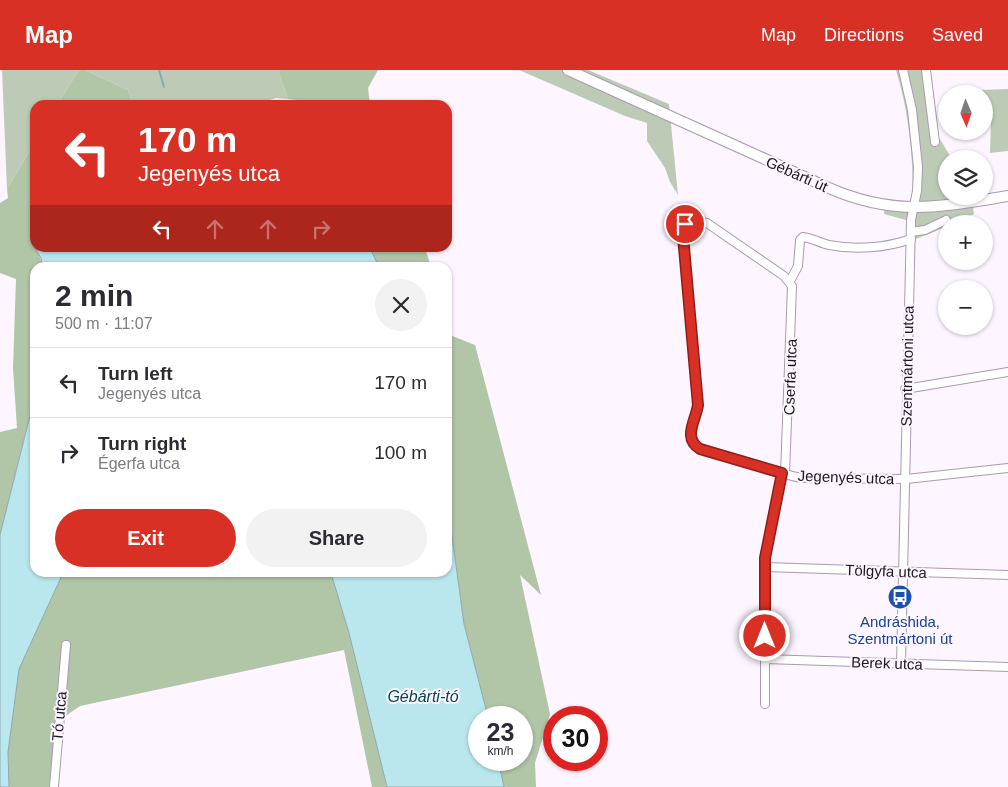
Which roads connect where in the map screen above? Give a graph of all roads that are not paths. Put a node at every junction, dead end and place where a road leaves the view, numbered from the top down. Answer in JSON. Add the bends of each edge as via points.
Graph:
{"nodes":[{"id":1,"x":568,"y":70,"type":"edge"},
{"id":2,"x":903,"y":70,"type":"edge"},
{"id":3,"x":926,"y":70,"type":"edge"},
{"id":4,"x":929,"y":108,"type":"junction"},
{"id":5,"x":912,"y":110,"type":"junction"},
{"id":6,"x":935,"y":142,"type":"dead end"},
{"id":7,"x":1008,"y":196,"type":"edge"},
{"id":8,"x":912,"y":208,"type":"junction"},
{"id":9,"x":938,"y":224,"type":"edge"},
{"id":10,"x":911,"y":236,"type":"junction"},
{"id":11,"x":790,"y":281,"type":"junction"},
{"id":12,"x":1008,"y":372,"type":"edge"},
{"id":13,"x":905,"y":390,"type":"junction"},
{"id":14,"x":1008,"y":468,"type":"edge"},
{"id":15,"x":783,"y":474,"type":"junction"},
{"id":16,"x":906,"y":479,"type":"junction"},
{"id":17,"x":765,"y":567,"type":"junction"},
{"id":18,"x":904,"y":572,"type":"junction"},
{"id":19,"x":1008,"y":575,"type":"edge"},
{"id":20,"x":66,"y":645,"type":"dead end"},
{"id":21,"x":765,"y":659,"type":"junction"},
{"id":22,"x":901,"y":664,"type":"junction"},
{"id":23,"x":1008,"y":667,"type":"edge"},
{"id":24,"x":765,"y":704,"type":"dead end"},
{"id":25,"x":54,"y":787,"type":"edge"}],
"edges":[{"from":1,"to":8,"type":"main road","name":"Gébárti út","via":[[846,196],[869,203]]},
{"from":2,"to":5,"type":"street","name":"Szentmártoni utca"},
{"from":3,"to":4,"type":"street"},
{"from":4,"to":5,"type":"street"},
{"from":4,"to":6,"type":"street"},
{"from":5,"to":8,"type":"street","name":"Szentmártoni utca","via":[[919,175]]},
{"from":7,"to":8,"type":"main road","name":"Gébárti út"},
{"from":8,"to":10,"type":"street","name":"Szentmártoni utca"},
{"from":9,"to":10,"type":"street"},
{"from":10,"to":11,"type":"street","name":"Cserfa utca","via":[[886,246],[861,247],[828,245],[803,237],[798,266]]},
{"from":10,"to":13,"type":"street","name":"Szentmártoni utca"},
{"from":11,"to":15,"type":"street","name":"Cserfa utca","via":[[793,294]]},
{"from":11,"to":15,"type":"street","name":"Jegenyés utca","via":[[707,223],[689,221],[684,228],[698,405],[690,431],[691,439],[700,449]]},
{"from":12,"to":13,"type":"street"},
{"from":13,"to":16,"type":"street","name":"Szentmártoni utca"},
{"from":14,"to":16,"type":"street","name":"Jegenyés utca"},
{"from":15,"to":16,"type":"street","name":"Jegenyés utca","via":[[802,478]]},
{"from":15,"to":17,"type":"street","name":"Cserfa utca"},
{"from":16,"to":18,"type":"street","name":"Szentmártoni utca"},
{"from":17,"to":18,"type":"street","name":"Tölgyfa utca"},
{"from":17,"to":21,"type":"street","name":"Cserfa utca"},
{"from":18,"to":19,"type":"street","name":"Tölgyfa utca"},
{"from":18,"to":22,"type":"street","name":"Szentmártoni utca"},
{"from":20,"to":25,"type":"street","name":"Tó utca"},
{"from":21,"to":22,"type":"street","name":"Berek utca"},
{"from":21,"to":24,"type":"street","name":"Cserfa utca"},
{"from":22,"to":23,"type":"street","name":"Berek utca"}]}
